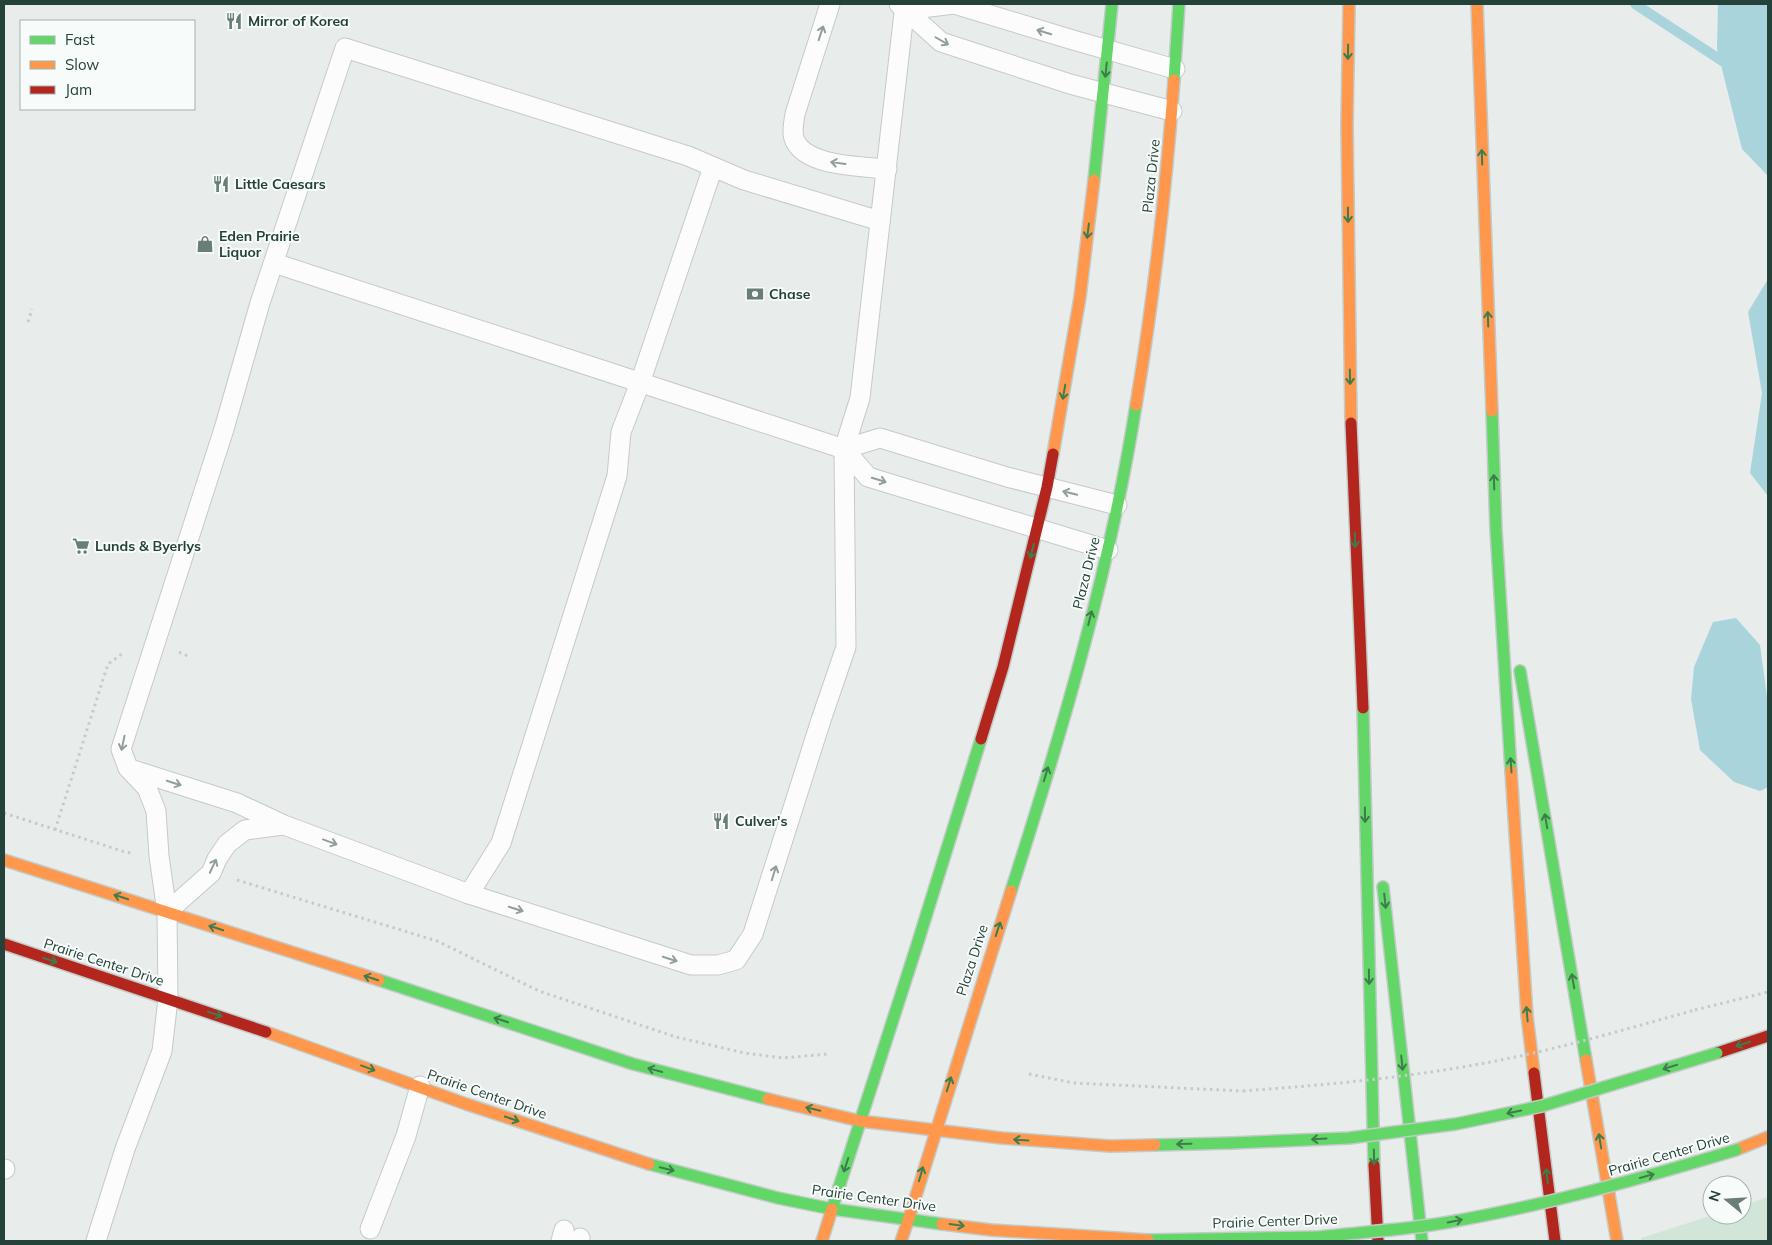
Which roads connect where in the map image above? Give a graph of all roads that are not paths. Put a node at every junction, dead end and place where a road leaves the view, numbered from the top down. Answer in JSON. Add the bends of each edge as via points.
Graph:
{"nodes":[{"id":1,"x":830,"y":4,"type":"edge"},
{"id":2,"x":1112,"y":4,"type":"edge"},
{"id":3,"x":1179,"y":4,"type":"edge"},
{"id":4,"x":1349,"y":4,"type":"edge"},
{"id":5,"x":1477,"y":4,"type":"edge"},
{"id":6,"x":903,"y":6,"type":"edge"},
{"id":7,"x":1108,"y":50,"type":"junction"},
{"id":8,"x":1175,"y":69,"type":"junction"},
{"id":9,"x":1104,"y":92,"type":"junction"},
{"id":10,"x":1172,"y":111,"type":"junction"},
{"id":11,"x":713,"y":167,"type":"junction"},
{"id":12,"x":886,"y":168,"type":"junction"},
{"id":13,"x":880,"y":221,"type":"junction"},
{"id":14,"x":274,"y":263,"type":"junction"},
{"id":15,"x":640,"y":382,"type":"junction"},
{"id":16,"x":844,"y":449,"type":"junction"},
{"id":17,"x":1047,"y":487,"type":"junction"},
{"id":18,"x":1117,"y":505,"type":"junction"},
{"id":19,"x":1037,"y":528,"type":"junction"},
{"id":20,"x":1496,"y":530,"type":"junction"},
{"id":21,"x":1108,"y":550,"type":"junction"},
{"id":22,"x":1514,"y":637,"type":"dead end"},
{"id":23,"x":1518,"y":656,"type":"dead end"},
{"id":24,"x":1362,"y":679,"type":"junction"},
{"id":25,"x":128,"y":768,"type":"junction"},
{"id":26,"x":284,"y":825,"type":"junction"},
{"id":27,"x":1377,"y":827,"type":"dead end"},
{"id":28,"x":4,"y":860,"type":"edge"},
{"id":29,"x":1382,"y":877,"type":"dead end"},
{"id":30,"x":470,"y":894,"type":"junction"},
{"id":31,"x":167,"y":912,"type":"junction"},
{"id":32,"x":4,"y":944,"type":"edge"},
{"id":33,"x":168,"y":999,"type":"junction"},
{"id":34,"x":1768,"y":1036,"type":"edge"},
{"id":35,"x":420,"y":1086,"type":"junction"},
{"id":36,"x":860,"y":1121,"type":"junction"},
{"id":37,"x":934,"y":1131,"type":"junction"},
{"id":38,"x":1768,"y":1137,"type":"edge"},
{"id":39,"x":832,"y":1209,"type":"junction"},
{"id":40,"x":909,"y":1218,"type":"junction"},
{"id":41,"x":370,"y":1228,"type":"dead end"},
{"id":42,"x":96,"y":1241,"type":"edge"},
{"id":43,"x":822,"y":1241,"type":"edge"},
{"id":44,"x":901,"y":1241,"type":"edge"},
{"id":45,"x":1378,"y":1241,"type":"edge"},
{"id":46,"x":1422,"y":1241,"type":"edge"},
{"id":47,"x":1555,"y":1241,"type":"edge"},
{"id":48,"x":1617,"y":1241,"type":"edge"}],
"edges":[{"from":12,"to":1,"type":"lane","one_way":true,"via":[[820,160],[809,155],[795,140],[795,114]]},
{"from":2,"to":7,"type":"main road"},
{"from":3,"to":8,"type":"main road","name":"Plaza Drive"},
{"from":4,"to":24,"type":"main road","one_way":true,"via":[[1350,394]]},
{"from":20,"to":5,"type":"main road","one_way":true},
{"from":7,"to":6,"type":"lane","one_way":true,"via":[[954,4]]},
{"from":6,"to":9,"type":"lane","one_way":true,"via":[[941,42]]},
{"from":6,"to":12,"type":"lane"},
{"from":7,"to":8,"type":"lane"},
{"from":7,"to":9,"type":"main road","one_way":true},
{"from":8,"to":10,"type":"main road","name":"Plaza Drive"},
{"from":9,"to":10,"type":"lane"},
{"from":9,"to":17,"type":"main road","one_way":true,"via":[[1080,298]]},
{"from":10,"to":18,"type":"main road","name":"Plaza Drive","via":[[1151,313]]},
{"from":11,"to":13,"type":"lane","via":[[744,180]]},
{"from":11,"to":14,"type":"lane","via":[[688,156],[345,48]]},
{"from":11,"to":15,"type":"lane"},
{"from":12,"to":13,"type":"lane"},
{"from":13,"to":16,"type":"lane","via":[[860,398]]},
{"from":14,"to":15,"type":"lane"},
{"from":14,"to":25,"type":"lane","one_way":true,"via":[[121,749]]},
{"from":15,"to":16,"type":"lane"},
{"from":15,"to":30,"type":"lane","via":[[621,432],[617,476],[501,843]]},
{"from":16,"to":17,"type":"lane","via":[[880,438]]},
{"from":16,"to":19,"type":"lane","one_way":true,"via":[[868,477]]},
{"from":30,"to":16,"type":"lane","one_way":true,"via":[[691,965],[718,965],[736,960],[753,934],[846,647]]},
{"from":18,"to":17,"type":"lane","one_way":true},
{"from":17,"to":19,"type":"main road"},
{"from":18,"to":21,"type":"main road","name":"Plaza Drive"},
{"from":19,"to":21,"type":"lane"},
{"from":19,"to":36,"type":"main road","one_way":true,"via":[[1003,667]]},
{"from":20,"to":22,"type":"main road"},
{"from":47,"to":20,"type":"main road","one_way":true,"via":[[1527,1016]]},
{"from":37,"to":21,"type":"main road","name":"Plaza Drive","one_way":true,"via":[[1060,729]]},
{"from":48,"to":23,"type":"main road","one_way":true},
{"from":24,"to":27,"type":"main road"},
{"from":24,"to":45,"type":"main road","one_way":true},
{"from":25,"to":26,"type":"lane","one_way":true,"via":[[237,803]]},
{"from":25,"to":31,"type":"lane","via":[[147,788],[156,812]]},
{"from":26,"to":30,"type":"lane","one_way":true},
{"from":31,"to":26,"type":"lane","one_way":true,"via":[[211,873],[227,844],[245,830]]},
{"from":31,"to":28,"type":"main road","one_way":true},
{"from":29,"to":46,"type":"main road","one_way":true},
{"from":31,"to":33,"type":"lane"},
{"from":36,"to":31,"type":"main road","one_way":true,"via":[[633,1064]]},
{"from":32,"to":33,"type":"main road","name":"Prairie Center Drive","one_way":true},
{"from":33,"to":35,"type":"main road","name":"Prairie Center Drive","one_way":true},
{"from":33,"to":42,"type":"lane","via":[[162,1051],[128,1140]]},
{"from":34,"to":37,"type":"main road","one_way":true,"bridge":true,"via":[[1542,1106],[1456,1124],[1349,1138],[1110,1146]]},
{"from":35,"to":39,"type":"main road","name":"Prairie Center Drive","one_way":true,"via":[[633,1160]]},
{"from":35,"to":41,"type":"lane","via":[[406,1136]]},
{"from":36,"to":37,"type":"main road"},
{"from":36,"to":39,"type":"main road","one_way":true},
{"from":40,"to":37,"type":"main road","name":"Plaza Drive","one_way":true},
{"from":40,"to":38,"type":"main road","name":"Prairie Center Drive","one_way":true,"bridge":true,"via":[[991,1230],[1147,1240],[1319,1237],[1442,1223],[1516,1209],[1624,1183],[1736,1150]]},
{"from":39,"to":40,"type":"main road","name":"Prairie Center Drive"},
{"from":39,"to":43,"type":"main road"},
{"from":40,"to":44,"type":"main road","name":"Plaza Drive"}]}
